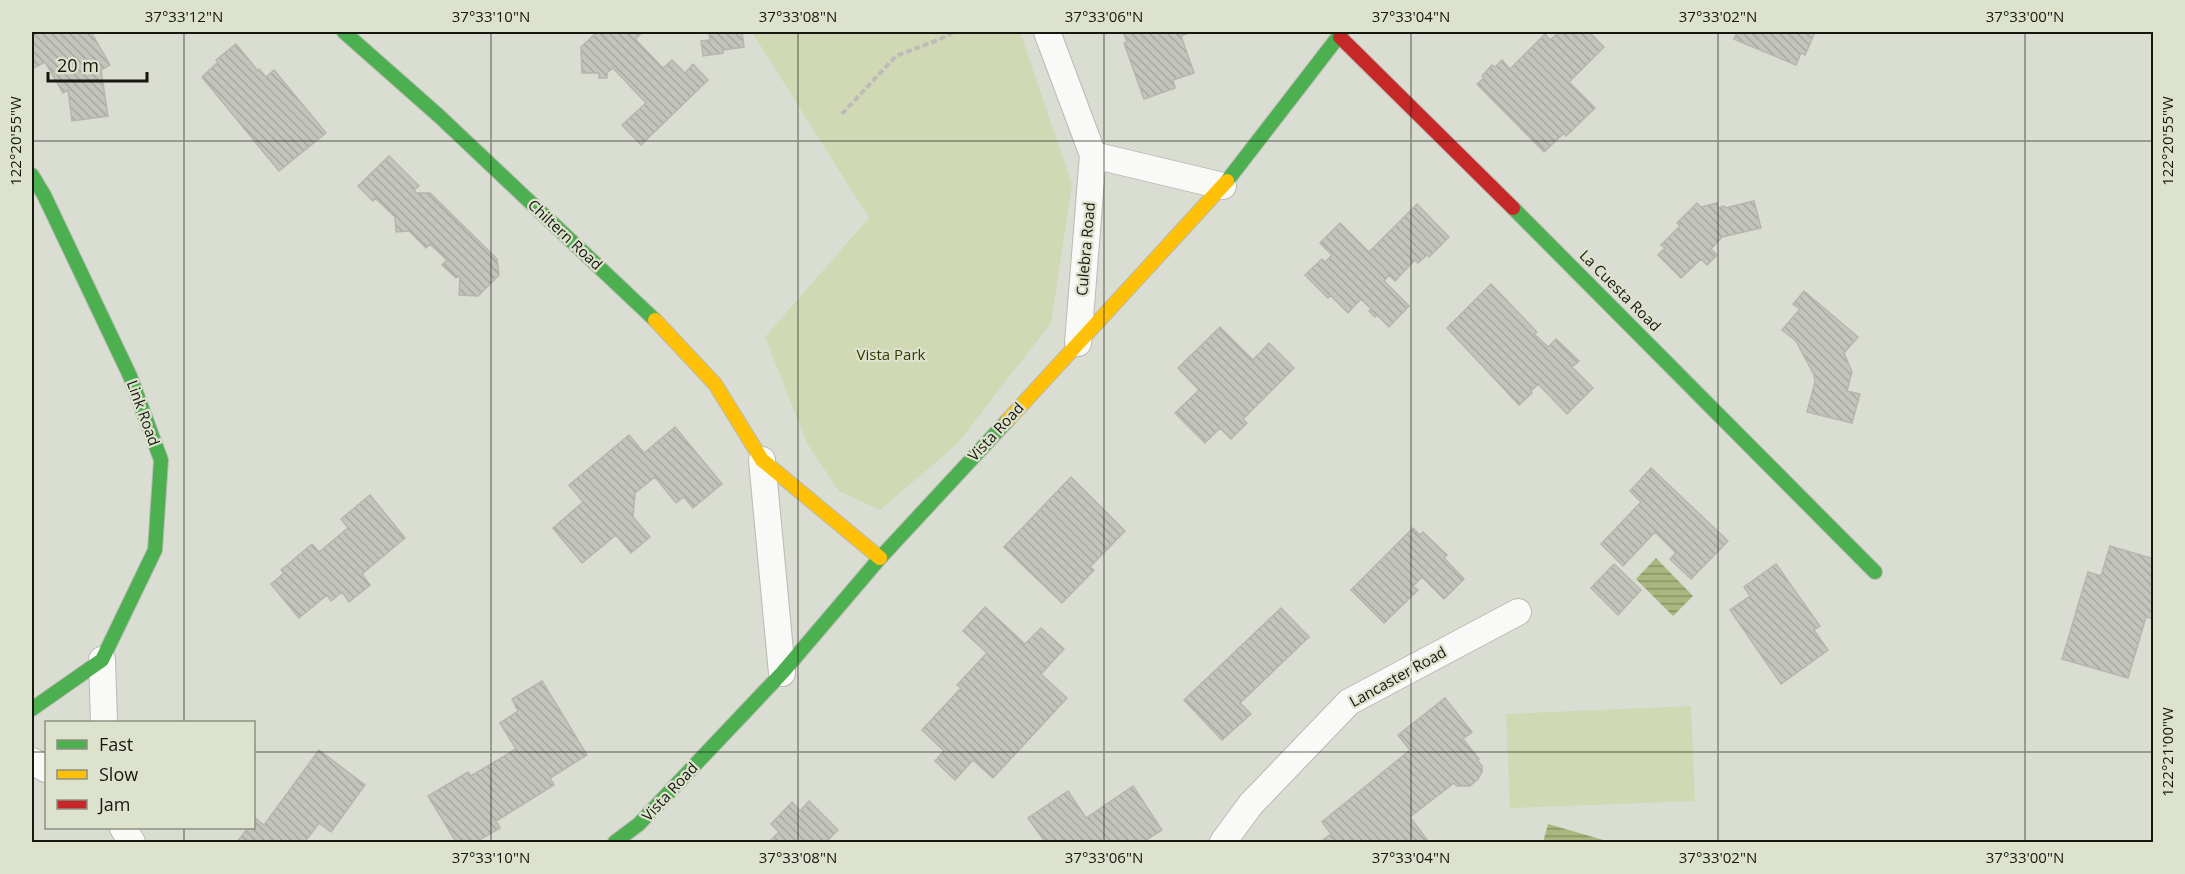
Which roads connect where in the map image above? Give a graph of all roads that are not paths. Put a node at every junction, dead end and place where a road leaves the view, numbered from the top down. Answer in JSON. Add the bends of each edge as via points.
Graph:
{"nodes":[{"id":1,"x":344,"y":32,"type":"edge"},
{"id":2,"x":1047,"y":32,"type":"edge"},
{"id":3,"x":1341,"y":34,"type":"edge"},
{"id":4,"x":1093,"y":155,"type":"junction"},
{"id":5,"x":32,"y":175,"type":"edge"},
{"id":6,"x":1223,"y":186,"type":"junction"},
{"id":7,"x":1078,"y":343,"type":"junction"},
{"id":8,"x":762,"y":460,"type":"junction"},
{"id":9,"x":880,"y":558,"type":"junction"},
{"id":10,"x":1875,"y":572,"type":"dead end"},
{"id":11,"x":1518,"y":612,"type":"dead end"},
{"id":12,"x":102,"y":660,"type":"junction"},
{"id":13,"x":782,"y":673,"type":"junction"},
{"id":14,"x":32,"y":709,"type":"edge"},
{"id":15,"x":104,"y":721,"type":"edge"},
{"id":16,"x":124,"y":829,"type":"edge"},
{"id":17,"x":638,"y":833,"type":"edge"},
{"id":18,"x":132,"y":843,"type":"edge"},
{"id":19,"x":615,"y":843,"type":"edge"},
{"id":20,"x":1223,"y":843,"type":"edge"}],
"edges":[{"from":1,"to":8,"type":"street","name":"Chiltern Road","via":[[440,116],[641,305],[715,384]]},
{"from":2,"to":4,"type":"street","name":"Culebra Road"},
{"from":3,"to":6,"type":"street","name":"Vista Road"},
{"from":3,"to":10,"type":"street","name":"La Cuesta Road"},
{"from":4,"to":6,"type":"street"},
{"from":4,"to":7,"type":"street","name":"Culebra Road"},
{"from":5,"to":12,"type":"street","name":"Link Road","via":[[130,376],[161,460],[155,550]]},
{"from":6,"to":7,"type":"street","name":"Vista Road"},
{"from":7,"to":9,"type":"street","name":"Vista Road"},
{"from":8,"to":9,"type":"street","name":"Chiltern Road"},
{"from":8,"to":13,"type":"street","name":"Chiltern Road"},
{"from":9,"to":13,"type":"street","name":"Vista Road"},
{"from":11,"to":20,"type":"street","name":"Lancaster Road","via":[[1349,702],[1251,804]]},
{"from":12,"to":14,"type":"street","name":"Link Road"},
{"from":12,"to":15,"type":"street","name":"Link Road"},
{"from":13,"to":17,"type":"street","name":"Vista Road"},
{"from":16,"to":18,"type":"street"},
{"from":17,"to":19,"type":"street","name":"Vista Road"}]}
